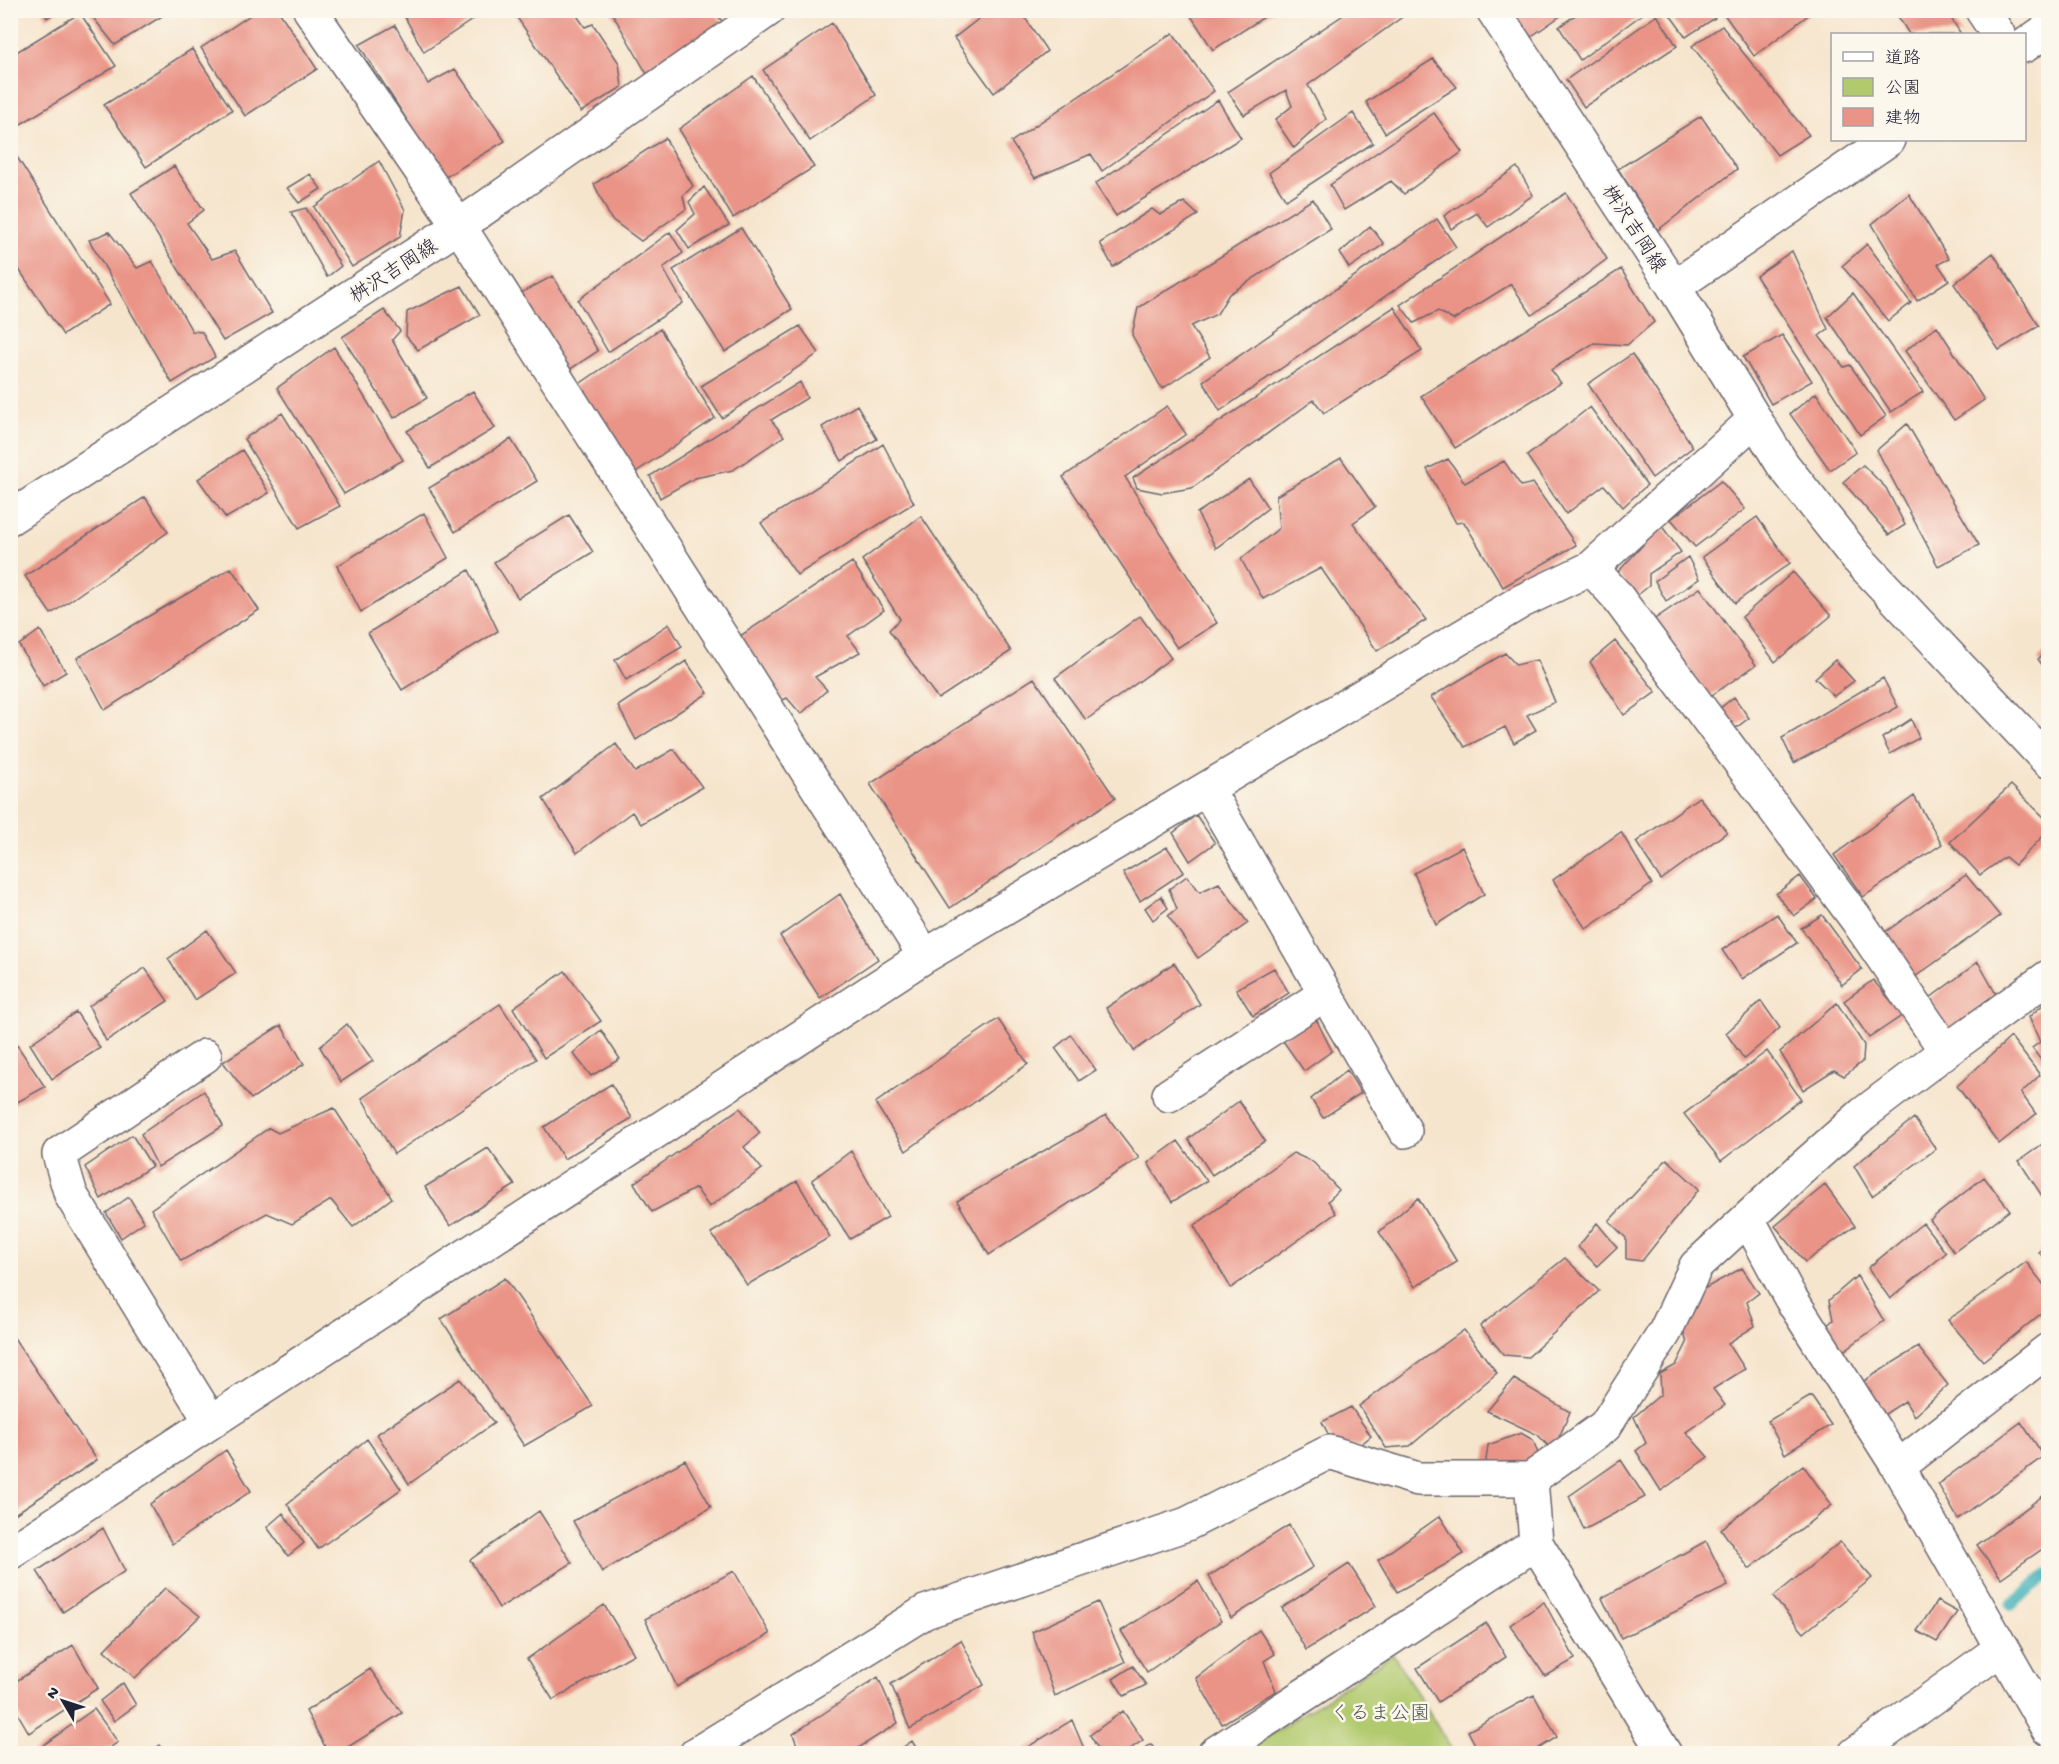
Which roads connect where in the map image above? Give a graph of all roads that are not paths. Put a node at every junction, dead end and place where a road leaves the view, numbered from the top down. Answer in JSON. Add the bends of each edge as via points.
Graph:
{"nodes":[{"id":1,"x":310,"y":10,"type":"edge"},
{"id":2,"x":768,"y":10,"type":"edge"},
{"id":3,"x":1493,"y":10,"type":"edge"},
{"id":4,"x":1982,"y":10,"type":"edge"},
{"id":5,"x":2049,"y":29,"type":"edge"},
{"id":6,"x":1997,"y":33,"type":"edge"},
{"id":7,"x":2026,"y":45,"type":"edge"},
{"id":8,"x":1887,"y":141,"type":"edge"},
{"id":9,"x":459,"y":226,"type":"junction"},
{"id":10,"x":1674,"y":287,"type":"junction"},
{"id":11,"x":1755,"y":419,"type":"junction"},
{"id":12,"x":10,"y":519,"type":"edge"},
{"id":13,"x":1591,"y":568,"type":"junction"},
{"id":14,"x":2049,"y":761,"type":"edge"},
{"id":15,"x":1207,"y":789,"type":"junction"},
{"id":16,"x":925,"y":956,"type":"junction"},
{"id":17,"x":2049,"y":977,"type":"edge"},
{"id":18,"x":1325,"y":994,"type":"junction"},
{"id":19,"x":1946,"y":1051,"type":"junction"},
{"id":20,"x":205,"y":1056,"type":"dead end"},
{"id":21,"x":1169,"y":1095,"type":"dead end"},
{"id":22,"x":1405,"y":1131,"type":"dead end"},
{"id":23,"x":1748,"y":1219,"type":"junction"},
{"id":24,"x":2049,"y":1350,"type":"edge"},
{"id":25,"x":211,"y":1422,"type":"junction"},
{"id":26,"x":1898,"y":1467,"type":"junction"},
{"id":27,"x":1531,"y":1479,"type":"junction"},
{"id":28,"x":1536,"y":1543,"type":"junction"},
{"id":29,"x":10,"y":1553,"type":"edge"},
{"id":30,"x":2002,"y":1648,"type":"junction"},
{"id":31,"x":2049,"y":1729,"type":"edge"},
{"id":32,"x":696,"y":1754,"type":"edge"},
{"id":33,"x":1214,"y":1754,"type":"edge"},
{"id":34,"x":1665,"y":1754,"type":"edge"},
{"id":35,"x":1855,"y":1754,"type":"edge"}],
"edges":[{"from":1,"to":9,"type":"street"},
{"from":2,"to":9,"type":"street","name":"桝沢吉岡線"},
{"from":3,"to":10,"type":"street","name":"桝沢吉岡線"},
{"from":4,"to":6,"type":"street"},
{"from":5,"to":7,"type":"street"},
{"from":8,"to":10,"type":"street","name":"桝沢吉岡線"},
{"from":9,"to":12,"type":"street","name":"桝沢吉岡線"},
{"from":9,"to":16,"type":"street"},
{"from":10,"to":11,"type":"street"},
{"from":11,"to":13,"type":"street"},
{"from":11,"to":14,"type":"street","via":[[1783,465],[1856,556]]},
{"from":13,"to":15,"type":"street","via":[[1522,602]]},
{"from":13,"to":19,"type":"street","via":[[1857,920]]},
{"from":15,"to":16,"type":"street"},
{"from":15,"to":18,"type":"street"},
{"from":16,"to":25,"type":"street"},
{"from":17,"to":19,"type":"street"},
{"from":18,"to":21,"type":"street"},
{"from":18,"to":22,"type":"street"},
{"from":19,"to":23,"type":"street","via":[[1863,1114]]},
{"from":20,"to":25,"type":"street","via":[[59,1154],[71,1195]]},
{"from":23,"to":26,"type":"street","via":[[1790,1297]]},
{"from":23,"to":27,"type":"street","via":[[1696,1266],[1665,1332],[1605,1426]]},
{"from":24,"to":26,"type":"street"},
{"from":25,"to":29,"type":"street"},
{"from":26,"to":30,"type":"street"},
{"from":27,"to":28,"type":"street"},
{"from":27,"to":32,"type":"street","via":[[1418,1479],[1329,1452],[1187,1524],[925,1612]]},
{"from":28,"to":33,"type":"street"},
{"from":28,"to":34,"type":"street"},
{"from":30,"to":31,"type":"street"},
{"from":30,"to":35,"type":"street"}]}
